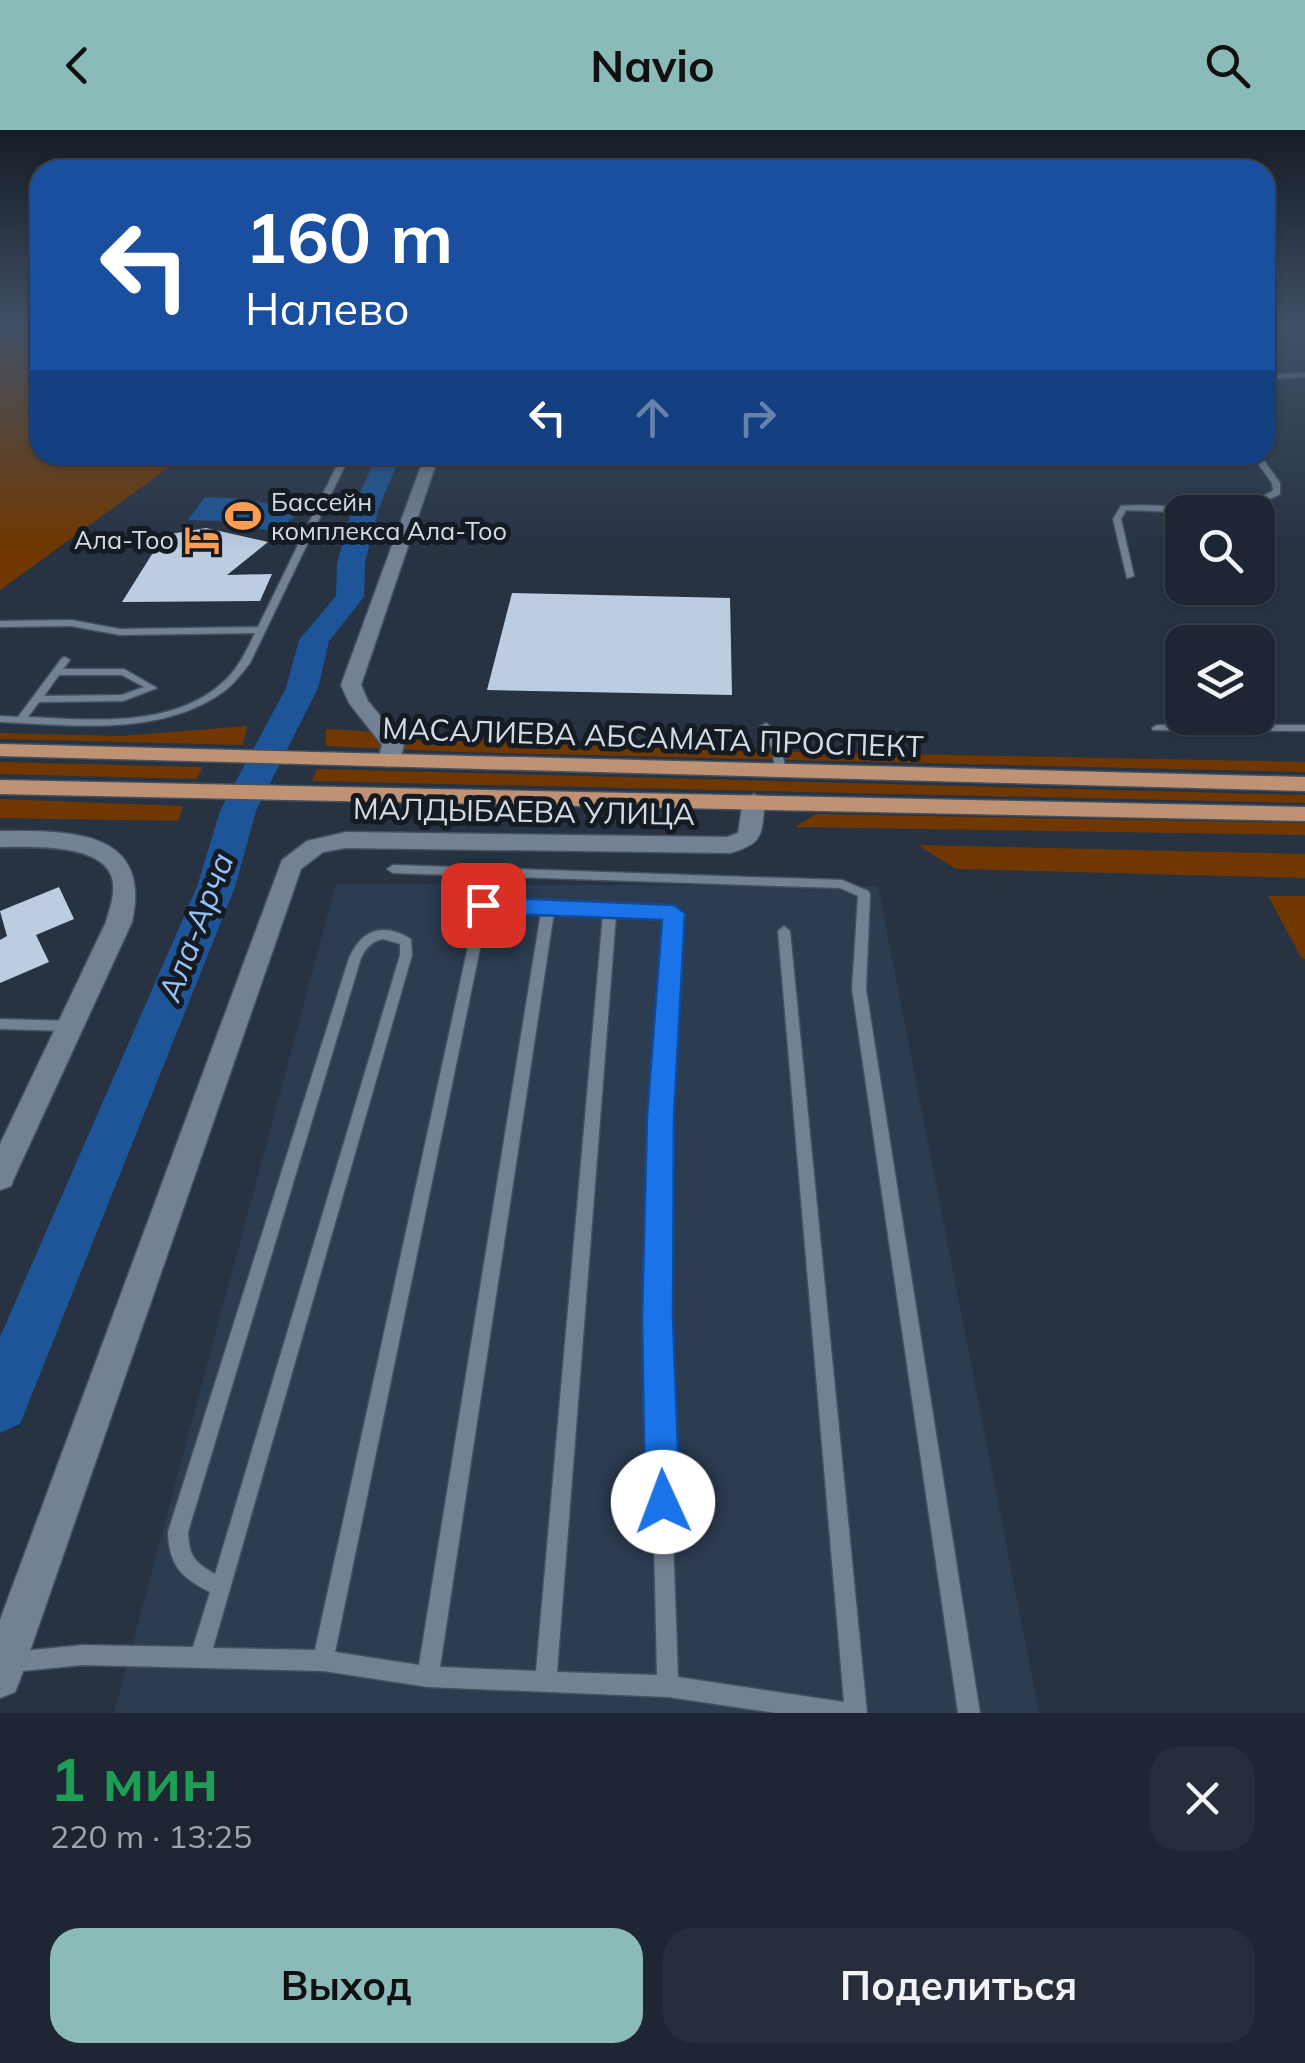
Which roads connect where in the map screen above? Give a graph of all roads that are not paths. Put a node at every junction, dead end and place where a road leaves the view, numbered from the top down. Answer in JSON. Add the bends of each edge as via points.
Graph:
{"nodes":[{"id":1,"x":341,"y":465,"type":"edge"},
{"id":2,"x":429,"y":465,"type":"edge"},
{"id":3,"x":1263,"y":465,"type":"edge"},
{"id":4,"x":1130,"y":576,"type":"dead end"},
{"id":5,"x":0,"y":624,"type":"edge"},
{"id":6,"x":260,"y":630,"type":"junction"},
{"id":7,"x":65,"y":660,"type":"dead end"},
{"id":8,"x":56,"y":672,"type":"junction"},
{"id":9,"x":36,"y":699,"type":"junction"},
{"id":10,"x":0,"y":720,"type":"edge"},
{"id":11,"x":21,"y":720,"type":"junction"},
{"id":12,"x":766,"y":726,"type":"dead end"},
{"id":13,"x":1157,"y":728,"type":"dead end"},
{"id":14,"x":1305,"y":728,"type":"edge"},
{"id":15,"x":0,"y":750,"type":"edge"},
{"id":16,"x":389,"y":760,"type":"junction"},
{"id":17,"x":780,"y":774,"type":"junction"},
{"id":18,"x":1305,"y":784,"type":"edge"},
{"id":19,"x":0,"y":787,"type":"edge"},
{"id":20,"x":754,"y":802,"type":"junction"},
{"id":21,"x":1305,"y":814,"type":"edge"},
{"id":22,"x":0,"y":839,"type":"edge"},
{"id":23,"x":394,"y":869,"type":"dead end"},
{"id":24,"x":548,"y":908,"type":"junction"},
{"id":25,"x":610,"y":910,"type":"junction"},
{"id":26,"x":784,"y":932,"type":"dead end"},
{"id":27,"x":0,"y":1024,"type":"edge"},
{"id":28,"x":72,"y":1026,"type":"junction"},
{"id":29,"x":0,"y":1176,"type":"edge"},
{"id":30,"x":222,"y":1587,"type":"junction"},
{"id":31,"x":200,"y":1658,"type":"junction"},
{"id":32,"x":324,"y":1661,"type":"junction"},
{"id":33,"x":2,"y":1670,"type":"edge"},
{"id":34,"x":428,"y":1678,"type":"junction"},
{"id":35,"x":546,"y":1682,"type":"junction"},
{"id":36,"x":668,"y":1686,"type":"junction"},
{"id":37,"x":846,"y":1713,"type":"edge"},
{"id":38,"x":856,"y":1713,"type":"edge"},
{"id":39,"x":969,"y":1713,"type":"edge"}],
"edges":[{"from":1,"to":6,"type":"lane"},
{"from":2,"to":16,"type":"street","via":[[352,685],[393,745]]},
{"from":3,"to":4,"type":"lane","via":[[1277,492],[1246,508],[1124,508],[1116,519]]},
{"from":5,"to":6,"type":"lane","via":[[72,623],[120,632]]},
{"from":6,"to":11,"type":"lane","via":[[234,679],[192,705],[132,720]]},
{"from":7,"to":8,"type":"lane"},
{"from":8,"to":9,"type":"lane"},
{"from":8,"to":9,"type":"lane","via":[[124,672],[152,688],[123,698]]},
{"from":9,"to":11,"type":"lane"},
{"from":10,"to":11,"type":"lane"},
{"from":12,"to":17,"type":"lane"},
{"from":13,"to":14,"type":"lane"},
{"from":15,"to":16,"type":"main road","name":"МАСАЛИЕВА АБСАМАТА ПРОСПЕКТ"},
{"from":16,"to":17,"type":"main road","name":"МАСАЛИЕВА АБСАМАТА ПРОСПЕКТ"},
{"from":17,"to":18,"type":"main road","name":"МАСАЛИЕВА АБСАМАТА ПРОСПЕКТ"},
{"from":19,"to":20,"type":"main road","name":"МАСАЛИЕВА АБСАМАТА ПРОСПЕКТ"},
{"from":20,"to":21,"type":"main road","name":"МАСАЛИЕВА АБСАМАТА ПРОСПЕКТ"},
{"from":20,"to":33,"type":"street","name":"МАЛДЫБАЕВА УЛИЦА","via":[[749,836],[730,846],[346,840],[296,857]]},
{"from":22,"to":28,"type":"street","via":[[89,846],[125,876],[125,908]]},
{"from":23,"to":39,"type":"lane","via":[[842,884],[864,894],[859,989]]},
{"from":24,"to":25,"type":"lane"},
{"from":24,"to":32,"type":"lane","via":[[483,905]]},
{"from":24,"to":34,"type":"lane"},
{"from":25,"to":35,"type":"lane"},
{"from":25,"to":36,"type":"lane","via":[[674,913],[660,1117],[658,1318]]},
{"from":26,"to":38,"type":"lane"},
{"from":27,"to":28,"type":"lane"},
{"from":28,"to":29,"type":"street"},
{"from":30,"to":30,"type":"lane","via":[[406,955],[406,942],[397,936],[384,933],[360,944],[178,1532],[177,1553],[190,1573]]},
{"from":30,"to":31,"type":"lane"},
{"from":31,"to":32,"type":"lane"},
{"from":31,"to":33,"type":"lane","via":[[83,1655]]},
{"from":32,"to":34,"type":"lane"},
{"from":34,"to":35,"type":"lane"},
{"from":35,"to":36,"type":"lane"},
{"from":36,"to":37,"type":"lane"}]}
